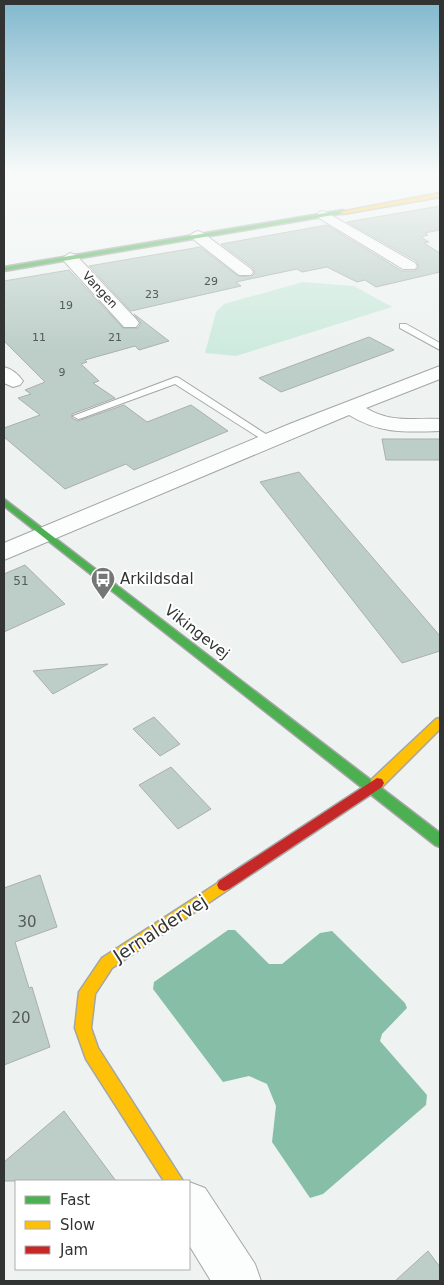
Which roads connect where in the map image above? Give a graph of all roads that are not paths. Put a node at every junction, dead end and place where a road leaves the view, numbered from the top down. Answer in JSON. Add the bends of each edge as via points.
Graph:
{"nodes":[{"id":1,"x":234,"y":230,"type":"edge"},
{"id":2,"x":349,"y":230,"type":"edge"},
{"id":3,"x":198,"y":236,"type":"junction"},
{"id":4,"x":70,"y":258,"type":"junction"},
{"id":5,"x":409,"y":266,"type":"dead end"},
{"id":6,"x":4,"y":269,"type":"edge"},
{"id":7,"x":246,"y":272,"type":"dead end"},
{"id":8,"x":130,"y":323,"type":"dead end"},
{"id":9,"x":402,"y":326,"type":"dead end"},
{"id":10,"x":440,"y":347,"type":"edge"},
{"id":11,"x":440,"y":372,"type":"edge"},
{"id":12,"x":350,"y":407,"type":"junction"},
{"id":13,"x":78,"y":416,"type":"dead end"},
{"id":14,"x":440,"y":425,"type":"edge"},
{"id":15,"x":270,"y":440,"type":"junction"},
{"id":16,"x":4,"y":502,"type":"edge"},
{"id":17,"x":46,"y":534,"type":"junction"},
{"id":18,"x":4,"y":552,"type":"edge"},
{"id":19,"x":440,"y":722,"type":"edge"},
{"id":20,"x":371,"y":788,"type":"junction"},
{"id":21,"x":440,"y":840,"type":"edge"},
{"id":22,"x":173,"y":1180,"type":"edge"},
{"id":23,"x":190,"y":1206,"type":"edge"},
{"id":24,"x":238,"y":1281,"type":"edge"}],
"edges":[{"from":1,"to":3,"type":"street","name":"Vangen"},
{"from":2,"to":5,"type":"street"},
{"from":3,"to":4,"type":"street","name":"Vangen"},
{"from":3,"to":7,"type":"street"},
{"from":4,"to":6,"type":"street","name":"Vangen"},
{"from":4,"to":8,"type":"street","name":"Vangen"},
{"from":9,"to":10,"type":"lane"},
{"from":11,"to":12,"type":"street"},
{"from":12,"to":14,"type":"street","via":[[373,421],[393,425]]},
{"from":12,"to":15,"type":"street"},
{"from":13,"to":15,"type":"lane","via":[[176,380]]},
{"from":15,"to":17,"type":"street"},
{"from":16,"to":17,"type":"street","name":"Vikingevej"},
{"from":17,"to":18,"type":"street"},
{"from":17,"to":20,"type":"street","name":"Vikingevej"},
{"from":19,"to":20,"type":"street"},
{"from":20,"to":21,"type":"street","name":"Vikingevej"},
{"from":20,"to":22,"type":"street","name":"Jernaldervej","via":[[107,963],[87,992],[83,1028],[92,1053]]},
{"from":23,"to":24,"type":"street"}]}
